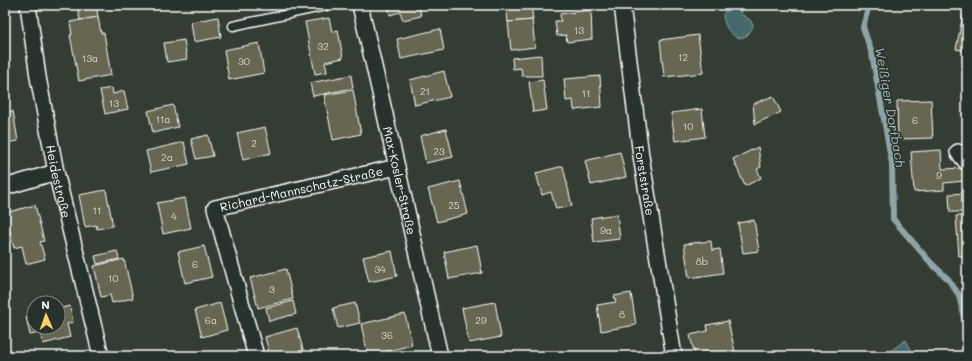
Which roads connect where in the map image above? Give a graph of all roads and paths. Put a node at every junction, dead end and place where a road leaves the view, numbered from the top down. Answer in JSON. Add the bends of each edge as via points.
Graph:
{"nodes":[{"id":1,"x":28,"y":5,"type":"edge"},
{"id":2,"x":330,"y":5,"type":"edge"},
{"id":3,"x":360,"y":5,"type":"edge"},
{"id":4,"x":622,"y":5,"type":"edge"},
{"id":5,"x":233,"y":26,"type":"dead end"},
{"id":6,"x":397,"y":168,"type":"junction"},
{"id":7,"x":56,"y":172,"type":"junction"},
{"id":8,"x":5,"y":187,"type":"edge"},
{"id":9,"x":101,"y":356,"type":"edge"},
{"id":10,"x":256,"y":356,"type":"edge"},
{"id":11,"x":440,"y":356,"type":"edge"},
{"id":12,"x":674,"y":356,"type":"edge"}],
"edges":[{"from":1,"to":7,"type":"street","name":"Heidestraße","via":[[38,77]]},
{"from":2,"to":5,"type":"lane"},
{"from":3,"to":6,"type":"street","name":"Max-Kosler-Straße"},
{"from":4,"to":12,"type":"street","name":"Forststraße","via":[[641,156]]},
{"from":6,"to":10,"type":"street","name":"Richard-Mannschatz-Straße","via":[[215,208]]},
{"from":6,"to":11,"type":"street","name":"Max-Kosler-Straße"},
{"from":7,"to":8,"type":"street"},
{"from":7,"to":9,"type":"street","name":"Heidestraße"}]}
